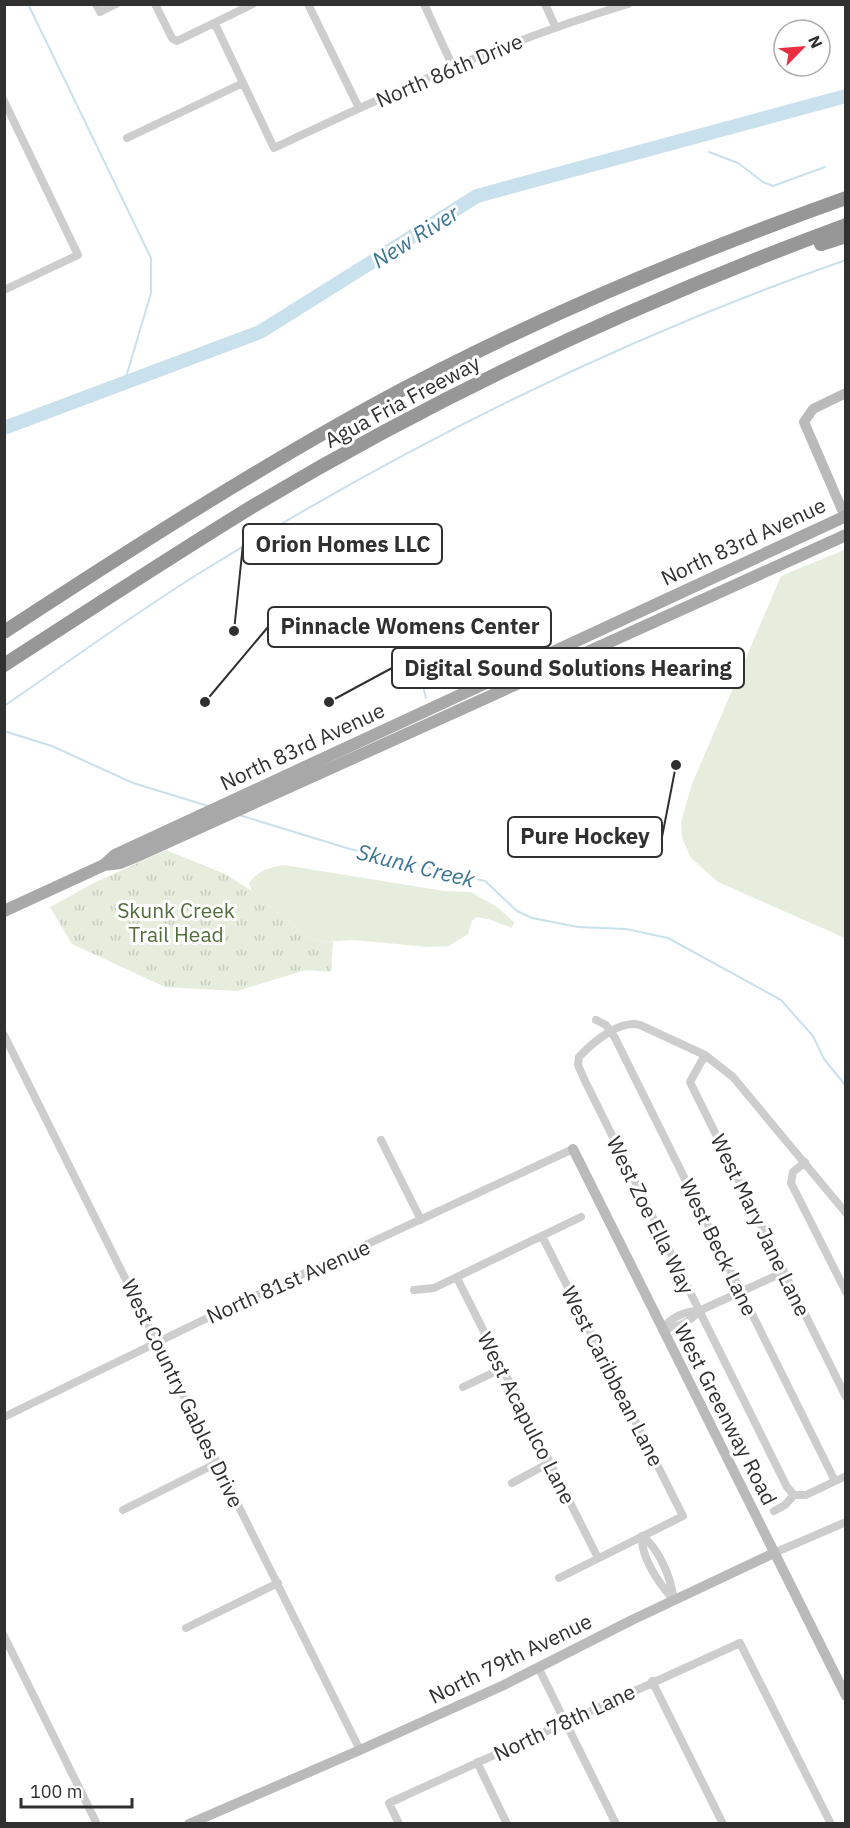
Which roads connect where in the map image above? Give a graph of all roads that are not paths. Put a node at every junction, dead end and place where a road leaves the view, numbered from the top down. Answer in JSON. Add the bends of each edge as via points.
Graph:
{"nodes":[{"id":1,"x":116,"y":4,"type":"edge"},
{"id":2,"x":155,"y":4,"type":"edge"},
{"id":3,"x":253,"y":4,"type":"edge"},
{"id":4,"x":308,"y":4,"type":"edge"},
{"id":5,"x":424,"y":4,"type":"edge"},
{"id":6,"x":545,"y":4,"type":"edge"},
{"id":7,"x":628,"y":4,"type":"edge"},
{"id":8,"x":98,"y":8,"type":"edge"},
{"id":9,"x":215,"y":24,"type":"junction"},
{"id":10,"x":555,"y":26,"type":"junction"},
{"id":11,"x":453,"y":67,"type":"junction"},
{"id":12,"x":243,"y":83,"type":"junction"},
{"id":13,"x":4,"y":101,"type":"edge"},
{"id":14,"x":359,"y":108,"type":"junction"},
{"id":15,"x":127,"y":138,"type":"dead end"},
{"id":16,"x":846,"y":198,"type":"edge"},
{"id":17,"x":846,"y":225,"type":"edge"},
{"id":18,"x":846,"y":236,"type":"edge"},
{"id":19,"x":4,"y":290,"type":"edge"},
{"id":20,"x":686,"y":290,"type":"junction"},
{"id":21,"x":846,"y":393,"type":"edge"},
{"id":22,"x":845,"y":517,"type":"edge"},
{"id":23,"x":846,"y":535,"type":"edge"},
{"id":24,"x":4,"y":632,"type":"edge"},
{"id":25,"x":4,"y":665,"type":"edge"},
{"id":26,"x":104,"y":864,"type":"junction"},
{"id":27,"x":4,"y":911,"type":"edge"},
{"id":28,"x":596,"y":1020,"type":"dead end"},
{"id":29,"x":611,"y":1032,"type":"junction"},
{"id":30,"x":4,"y":1035,"type":"edge"},
{"id":31,"x":705,"y":1055,"type":"junction"},
{"id":32,"x":381,"y":1140,"type":"dead end"},
{"id":33,"x":573,"y":1149,"type":"joint"},
{"id":34,"x":805,"y":1162,"type":"junction"},
{"id":35,"x":846,"y":1213,"type":"edge"},
{"id":36,"x":581,"y":1217,"type":"dead end"},
{"id":37,"x":421,"y":1221,"type":"junction"},
{"id":38,"x":542,"y":1236,"type":"junction"},
{"id":39,"x":784,"y":1272,"type":"junction"},
{"id":40,"x":457,"y":1278,"type":"junction"},
{"id":41,"x":414,"y":1290,"type":"dead end"},
{"id":42,"x":741,"y":1292,"type":"junction"},
{"id":43,"x":846,"y":1292,"type":"edge"},
{"id":44,"x":699,"y":1311,"type":"junction"},
{"id":45,"x":662,"y":1329,"type":"junction"},
{"id":46,"x":157,"y":1341,"type":"junction"},
{"id":47,"x":503,"y":1368,"type":"junction"},
{"id":48,"x":463,"y":1387,"type":"dead end"},
{"id":49,"x":846,"y":1396,"type":"edge"},
{"id":50,"x":4,"y":1417,"type":"edge"},
{"id":51,"x":217,"y":1463,"type":"junction"},
{"id":52,"x":549,"y":1463,"type":"junction"},
{"id":53,"x":846,"y":1476,"type":"edge"},
{"id":54,"x":835,"y":1481,"type":"junction"},
{"id":55,"x":512,"y":1483,"type":"dead end"},
{"id":56,"x":794,"y":1495,"type":"junction"},
{"id":57,"x":123,"y":1509,"type":"dead end"},
{"id":58,"x":774,"y":1511,"type":"dead end"},
{"id":59,"x":846,"y":1522,"type":"edge"},
{"id":60,"x":642,"y":1536,"type":"junction"},
{"id":61,"x":774,"y":1553,"type":"junction"},
{"id":62,"x":598,"y":1558,"type":"junction"},
{"id":63,"x":559,"y":1578,"type":"dead end"},
{"id":64,"x":278,"y":1583,"type":"junction"},
{"id":65,"x":674,"y":1600,"type":"junction"},
{"id":66,"x":186,"y":1628,"type":"dead end"},
{"id":67,"x":4,"y":1636,"type":"edge"},
{"id":68,"x":539,"y":1669,"type":"junction"},
{"id":69,"x":652,"y":1681,"type":"junction"},
{"id":70,"x":846,"y":1696,"type":"edge"},
{"id":71,"x":565,"y":1722,"type":"junction"},
{"id":72,"x":360,"y":1750,"type":"junction"},
{"id":73,"x":477,"y":1762,"type":"junction"},
{"id":74,"x":97,"y":1824,"type":"edge"},
{"id":75,"x":189,"y":1824,"type":"edge"},
{"id":76,"x":399,"y":1824,"type":"edge"},
{"id":77,"x":507,"y":1824,"type":"edge"},
{"id":78,"x":616,"y":1824,"type":"edge"},
{"id":79,"x":723,"y":1824,"type":"edge"},
{"id":80,"x":831,"y":1824,"type":"edge"}],
"edges":[{"from":1,"to":8,"type":"street"},
{"from":2,"to":9,"type":"street","via":[[171,38],[177,41]]},
{"from":3,"to":9,"type":"street"},
{"from":4,"to":14,"type":"street"},
{"from":5,"to":11,"type":"street"},
{"from":6,"to":10,"type":"street"},
{"from":7,"to":10,"type":"street","name":"North 86th Drive"},
{"from":9,"to":12,"type":"street"},
{"from":10,"to":11,"type":"street","name":"North 86th Drive"},
{"from":11,"to":14,"type":"street","name":"North 86th Drive"},
{"from":12,"to":14,"type":"street","name":"North 86th Drive","via":[[274,148]]},
{"from":12,"to":15,"type":"street"},
{"from":13,"to":19,"type":"street","via":[[78,255]]},
{"from":16,"to":24,"type":"highway","name":"Agua Fria Freeway","via":[[724,241],[535,324],[367,409],[188,512]]},
{"from":17,"to":20,"type":"highway","name":"Agua Fria Freeway"},
{"from":18,"to":20,"type":"highway"},
{"from":20,"to":25,"type":"highway","name":"Agua Fria Freeway","via":[[610,321],[396,426],[251,508]]},
{"from":21,"to":22,"type":"street","via":[[813,409],[805,418],[806,432]]},
{"from":22,"to":26,"type":"main road","name":"North 83rd Avenue","via":[[124,850]]},
{"from":23,"to":26,"type":"main road","name":"North 83rd Avenue","via":[[137,856]]},
{"from":26,"to":27,"type":"main road","name":"North 83rd Avenue"},
{"from":28,"to":29,"type":"street","name":"West Beck Lane"},
{"from":29,"to":31,"type":"street","via":[[623,1024],[634,1023]]},
{"from":29,"to":42,"type":"street","name":"West Beck Lane"},
{"from":29,"to":44,"type":"street","name":"West Zoe Ella Way","via":[[577,1061]]},
{"from":30,"to":46,"type":"street","name":"West Country Gables Drive"},
{"from":31,"to":34,"type":"street","via":[[738,1082]]},
{"from":31,"to":39,"type":"street","name":"West Mary Jane Lane","via":[[690,1082]]},
{"from":32,"to":37,"type":"street"},
{"from":33,"to":37,"type":"street","name":"North 81st Avenue"},
{"from":33,"to":45,"type":"street","name":"West Greenway Road"},
{"from":34,"to":35,"type":"street"},
{"from":34,"to":43,"type":"street","via":[[793,1172],[791,1183]]},
{"from":36,"to":38,"type":"street"},
{"from":37,"to":46,"type":"street","name":"North 81st Avenue"},
{"from":38,"to":40,"type":"street"},
{"from":38,"to":60,"type":"street","name":"West Caribbean Lane","via":[[683,1516]]},
{"from":39,"to":42,"type":"street"},
{"from":39,"to":49,"type":"street","name":"West Mary Jane Lane"},
{"from":40,"to":41,"type":"street","via":[[434,1288]]},
{"from":40,"to":47,"type":"street","name":"West Acapulco Lane"},
{"from":42,"to":44,"type":"street"},
{"from":42,"to":54,"type":"street","name":"West Beck Lane"},
{"from":44,"to":45,"type":"street","via":[[674,1328]]},
{"from":44,"to":56,"type":"street","name":"West Zoe Ella Way"},
{"from":45,"to":61,"type":"street","name":"West Greenway Road"},
{"from":46,"to":50,"type":"street","name":"North 81st Avenue"},
{"from":46,"to":51,"type":"street","name":"West Country Gables Drive"},
{"from":47,"to":48,"type":"street"},
{"from":47,"to":52,"type":"street","name":"West Acapulco Lane"},
{"from":51,"to":57,"type":"street"},
{"from":51,"to":64,"type":"street","name":"West Country Gables Drive"},
{"from":52,"to":55,"type":"street"},
{"from":52,"to":62,"type":"street","name":"West Acapulco Lane"},
{"from":53,"to":54,"type":"street"},
{"from":54,"to":56,"type":"street","via":[[806,1495]]},
{"from":56,"to":58,"type":"street"},
{"from":59,"to":61,"type":"street","name":"North 79th Avenue"},
{"from":60,"to":62,"type":"street"},
{"from":60,"to":65,"type":"street","via":[[650,1542],[671,1584]]},
{"from":61,"to":65,"type":"street","name":"North 79th Avenue"},
{"from":61,"to":70,"type":"street","name":"West Greenway Road"},
{"from":62,"to":63,"type":"street"},
{"from":64,"to":66,"type":"street"},
{"from":64,"to":72,"type":"street","name":"West Country Gables Drive"},
{"from":65,"to":68,"type":"street","name":"North 79th Avenue"},
{"from":67,"to":74,"type":"street"},
{"from":68,"to":71,"type":"street"},
{"from":68,"to":72,"type":"street","name":"North 79th Avenue"},
{"from":69,"to":71,"type":"street","name":"North 78th Lane"},
{"from":69,"to":79,"type":"street"},
{"from":69,"to":80,"type":"street","name":"North 78th Lane","via":[[740,1642]]},
{"from":71,"to":73,"type":"street","name":"North 78th Lane"},
{"from":71,"to":78,"type":"street"},
{"from":72,"to":75,"type":"street","name":"North 79th Avenue"},
{"from":73,"to":76,"type":"street","name":"North 78th Lane","via":[[389,1803]]},
{"from":73,"to":77,"type":"street"}]}
